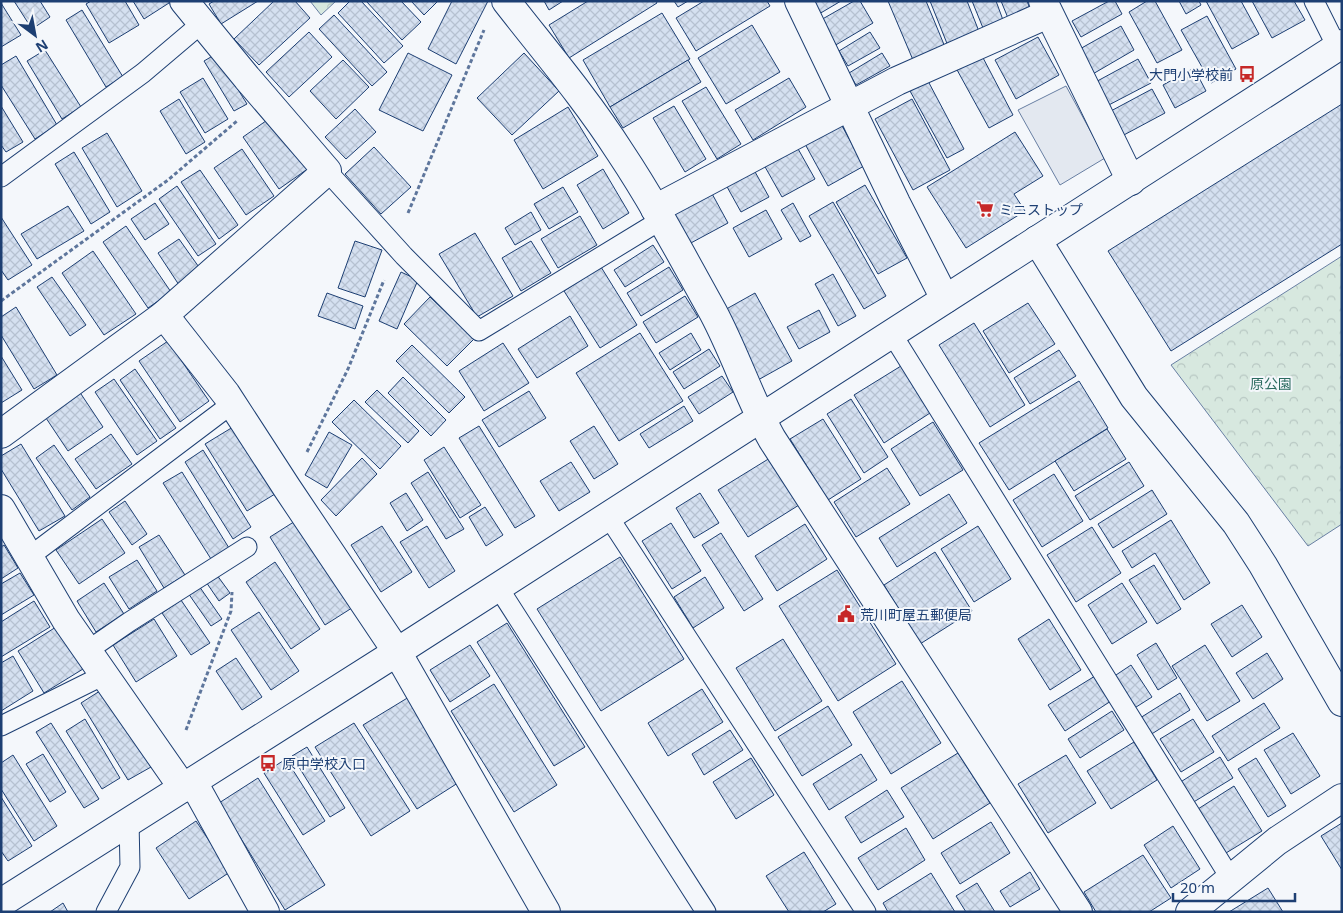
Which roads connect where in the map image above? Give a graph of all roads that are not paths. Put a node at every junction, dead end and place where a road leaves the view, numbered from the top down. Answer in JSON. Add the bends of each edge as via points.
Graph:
{"nodes":[{"id":1,"x":184,"y":1,"type":"edge"},
{"id":2,"x":506,"y":1,"type":"edge"},
{"id":3,"x":800,"y":1,"type":"edge"},
{"id":4,"x":1314,"y":1,"type":"edge"},
{"id":5,"x":1045,"y":8,"type":"edge"},
{"id":6,"x":202,"y":23,"type":"junction"},
{"id":7,"x":1340,"y":46,"type":"edge"},
{"id":8,"x":850,"y":105,"type":"junction"},
{"id":9,"x":327,"y":170,"type":"junction"},
{"id":10,"x":1,"y":177,"type":"edge"},
{"id":11,"x":1131,"y":181,"type":"junction"},
{"id":12,"x":658,"y":214,"type":"junction"},
{"id":13,"x":1037,"y":240,"type":"junction"},
{"id":14,"x":945,"y":300,"type":"junction"},
{"id":15,"x":164,"y":315,"type":"junction"},
{"id":16,"x":892,"y":334,"type":"junction"},
{"id":17,"x":232,"y":404,"type":"junction"},
{"id":18,"x":760,"y":418,"type":"junction"},
{"id":19,"x":1,"y":434,"type":"edge"},
{"id":20,"x":1,"y":509,"type":"edge"},
{"id":21,"x":608,"y":516,"type":"junction"},
{"id":22,"x":247,"y":548,"type":"road end"},
{"id":23,"x":29,"y":557,"type":"junction"},
{"id":24,"x":498,"y":587,"type":"junction"},
{"id":25,"x":87,"y":651,"type":"junction"},
{"id":26,"x":397,"y":652,"type":"junction"},
{"id":27,"x":104,"y":675,"type":"junction"},
{"id":28,"x":1342,"y":702,"type":"edge"},
{"id":29,"x":1,"y":726,"type":"edge"},
{"id":30,"x":188,"y":785,"type":"junction"},
{"id":31,"x":1342,"y":798,"type":"edge"},
{"id":32,"x":129,"y":821,"type":"junction"},
{"id":33,"x":1231,"y":879,"type":"junction"},
{"id":34,"x":1,"y":903,"type":"edge"},
{"id":35,"x":859,"y":909,"type":"edge"},
{"id":36,"x":106,"y":912,"type":"edge"},
{"id":37,"x":265,"y":912,"type":"edge"},
{"id":38,"x":546,"y":912,"type":"edge"},
{"id":39,"x":706,"y":912,"type":"edge"},
{"id":40,"x":1078,"y":912,"type":"edge"},
{"id":41,"x":1190,"y":912,"type":"edge"}],
"edges":[{"from":1,"to":6,"type":"street"},
{"from":2,"to":12,"type":"street","via":[[589,107]]},
{"from":3,"to":8,"type":"street"},
{"from":4,"to":7,"type":"lane"},
{"from":5,"to":8,"type":"street"},
{"from":5,"to":11,"type":"street"},
{"from":6,"to":9,"type":"street"},
{"from":6,"to":10,"type":"lane","via":[[143,74]]},
{"from":7,"to":11,"type":"street"},
{"from":8,"to":12,"type":"street"},
{"from":8,"to":14,"type":"street"},
{"from":9,"to":12,"type":"lane","via":[[395,246],[479,331]]},
{"from":9,"to":15,"type":"street"},
{"from":11,"to":13,"type":"street"},
{"from":12,"to":18,"type":"street","via":[[714,315]]},
{"from":13,"to":14,"type":"street"},
{"from":13,"to":28,"type":"street","via":[[1134,397],[1236,522]]},
{"from":14,"to":16,"type":"street"},
{"from":15,"to":17,"type":"street"},
{"from":15,"to":19,"type":"street"},
{"from":16,"to":18,"type":"street"},
{"from":16,"to":33,"type":"lane"},
{"from":17,"to":23,"type":"lane"},
{"from":17,"to":26,"type":"street"},
{"from":18,"to":21,"type":"street"},
{"from":18,"to":40,"type":"street"},
{"from":20,"to":23,"type":"street"},
{"from":21,"to":24,"type":"street"},
{"from":21,"to":35,"type":"lane"},
{"from":22,"to":25,"type":"lane"},
{"from":23,"to":25,"type":"street"},
{"from":24,"to":26,"type":"street"},
{"from":24,"to":39,"type":"lane"},
{"from":25,"to":27,"type":"street"},
{"from":26,"to":30,"type":"street"},
{"from":26,"to":38,"type":"street"},
{"from":27,"to":29,"type":"lane"},
{"from":27,"to":30,"type":"street"},
{"from":30,"to":32,"type":"street"},
{"from":30,"to":37,"type":"street"},
{"from":31,"to":33,"type":"street","via":[[1277,841]]},
{"from":32,"to":34,"type":"street"},
{"from":32,"to":36,"type":"lane","via":[[130,866]]},
{"from":33,"to":41,"type":"street"}]}
